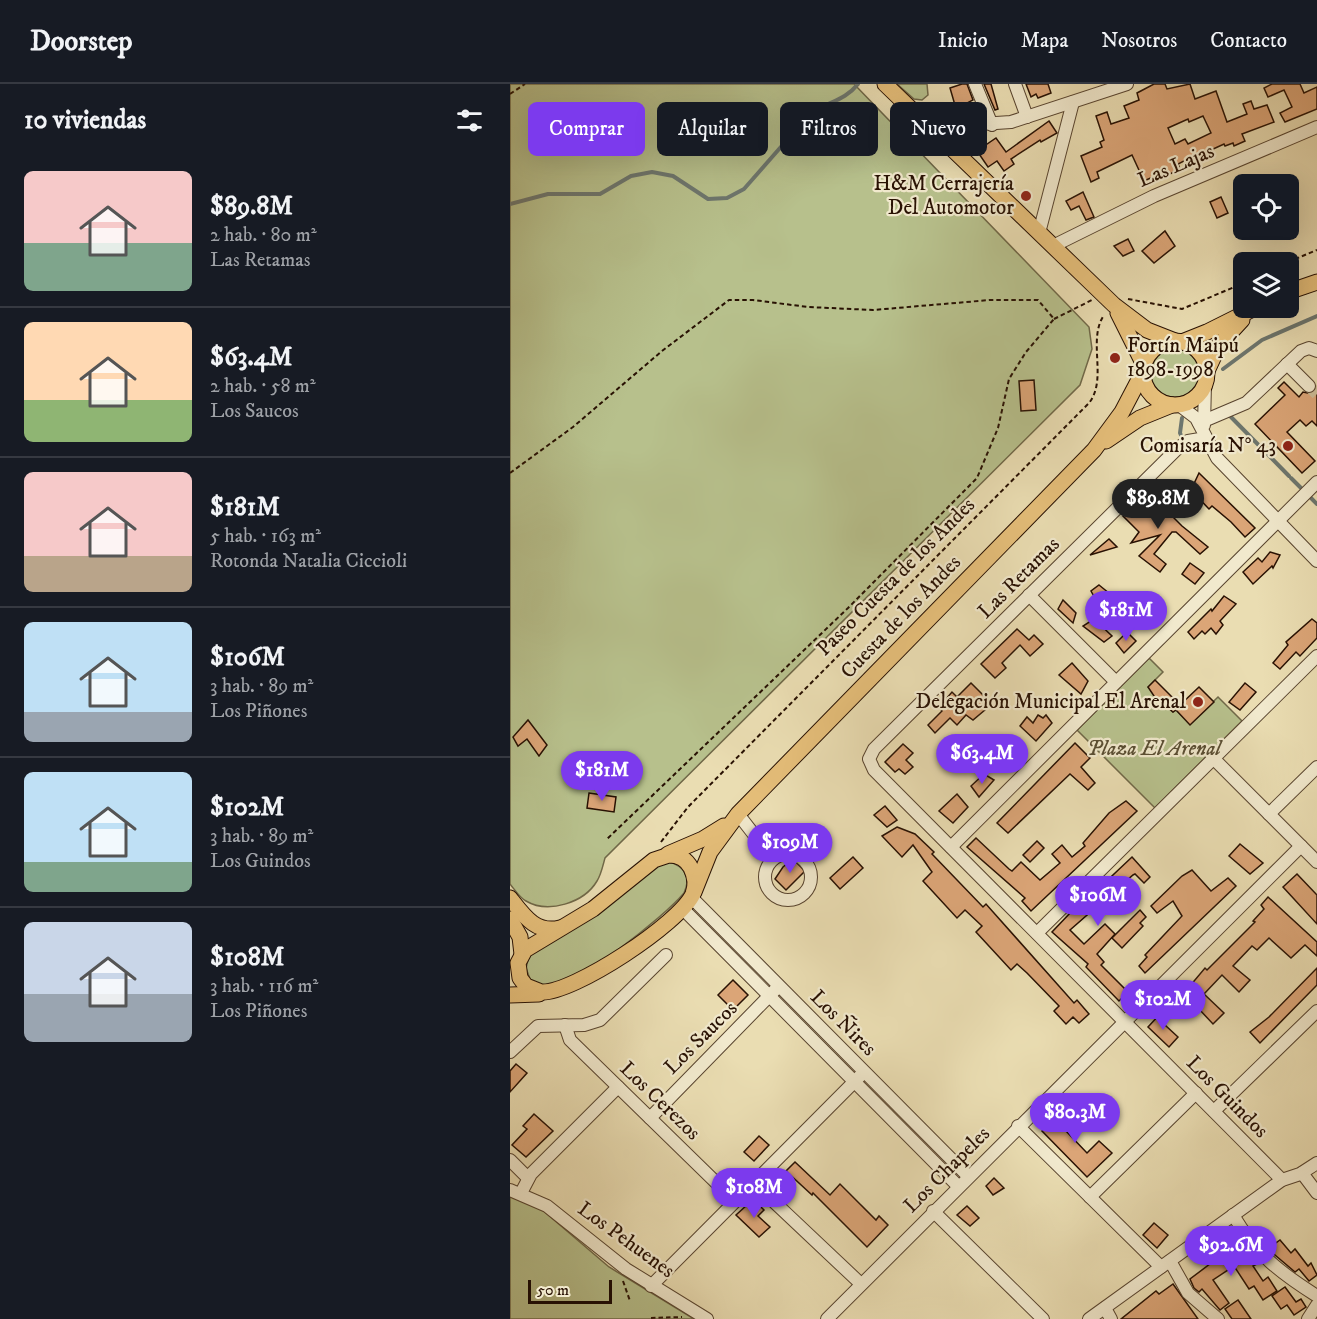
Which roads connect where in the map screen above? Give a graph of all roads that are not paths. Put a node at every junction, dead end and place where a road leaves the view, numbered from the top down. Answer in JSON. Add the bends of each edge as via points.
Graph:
{"nodes":[{"id":1,"x":885,"y":84,"type":"edge"},
{"id":2,"x":975,"y":84,"type":"edge"},
{"id":3,"x":1015,"y":84,"type":"edge"},
{"id":4,"x":1127,"y":84,"type":"edge"},
{"id":5,"x":1073,"y":102,"type":"junction"},
{"id":6,"x":1027,"y":117,"type":"junction"},
{"id":7,"x":987,"y":125,"type":"edge"},
{"id":8,"x":992,"y":125,"type":"junction"},
{"id":9,"x":1317,"y":127,"type":"edge"},
{"id":10,"x":1039,"y":233,"type":"junction"},
{"id":11,"x":1053,"y":246,"type":"junction"},
{"id":12,"x":1317,"y":282,"type":"edge"},
{"id":13,"x":1299,"y":288,"type":"edge"},
{"id":14,"x":1109,"y":300,"type":"junction"},
{"id":15,"x":1235,"y":318,"type":"edge"},
{"id":16,"x":1246,"y":318,"type":"edge"},
{"id":17,"x":1178,"y":342,"type":"junction"},
{"id":18,"x":1317,"y":351,"type":"edge"},
{"id":19,"x":1287,"y":364,"type":"junction"},
{"id":20,"x":1144,"y":369,"type":"junction"},
{"id":21,"x":1206,"y":378,"type":"junction"},
{"id":22,"x":1309,"y":386,"type":"tunnel mouth"},
{"id":23,"x":1176,"y":405,"type":"junction"},
{"id":24,"x":1202,"y":421,"type":"junction"},
{"id":25,"x":1206,"y":438,"type":"junction"},
{"id":26,"x":1094,"y":450,"type":"junction"},
{"id":27,"x":1317,"y":482,"type":"edge"},
{"id":28,"x":1279,"y":520,"type":"junction"},
{"id":29,"x":1317,"y":561,"type":"edge"},
{"id":30,"x":1029,"y":595,"type":"junction"},
{"id":31,"x":1317,"y":656,"type":"edge"},
{"id":32,"x":1116,"y":682,"type":"junction"},
{"id":33,"x":1213,"y":758,"type":"junction"},
{"id":34,"x":869,"y":759,"type":"joint"},
{"id":35,"x":1316,"y":769,"type":"edge"},
{"id":36,"x":738,"y":814,"type":"junction"},
{"id":37,"x":1269,"y":814,"type":"junction"},
{"id":38,"x":1301,"y":846,"type":"junction"},
{"id":39,"x":951,"y":847,"type":"junction"},
{"id":40,"x":657,"y":852,"type":"junction"},
{"id":41,"x":773,"y":859,"type":"dead end"},
{"id":42,"x":1317,"y":862,"type":"edge"},
{"id":43,"x":510,"y":898,"type":"edge"},
{"id":44,"x":689,"y":899,"type":"junction"},
{"id":45,"x":510,"y":919,"type":"edge"},
{"id":46,"x":563,"y":927,"type":"junction"},
{"id":47,"x":1037,"y":933,"type":"junction"},
{"id":48,"x":666,"y":955,"type":"dead end"},
{"id":49,"x":517,"y":960,"type":"edge"},
{"id":50,"x":779,"y":986,"type":"junction"},
{"id":51,"x":548,"y":993,"type":"junction"},
{"id":52,"x":510,"y":995,"type":"edge"},
{"id":53,"x":770,"y":996,"type":"junction"},
{"id":54,"x":1317,"y":1011,"type":"edge"},
{"id":55,"x":1124,"y":1021,"type":"junction"},
{"id":56,"x":565,"y":1025,"type":"junction"},
{"id":57,"x":510,"y":1052,"type":"edge"},
{"id":58,"x":864,"y":1072,"type":"junction"},
{"id":59,"x":855,"y":1082,"type":"junction"},
{"id":60,"x":618,"y":1087,"type":"junction"},
{"id":61,"x":1196,"y":1093,"type":"junction"},
{"id":62,"x":1214,"y":1111,"type":"junction"},
{"id":63,"x":650,"y":1118,"type":"junction"},
{"id":64,"x":1018,"y":1126,"type":"junction"},
{"id":65,"x":510,"y":1160,"type":"edge"},
{"id":66,"x":1317,"y":1163,"type":"edge"},
{"id":67,"x":1302,"y":1173,"type":"junction"},
{"id":68,"x":968,"y":1176,"type":"junction"},
{"id":69,"x":528,"y":1178,"type":"junction"},
{"id":70,"x":1282,"y":1180,"type":"junction"},
{"id":71,"x":754,"y":1183,"type":"junction"},
{"id":72,"x":958,"y":1186,"type":"junction"},
{"id":73,"x":516,"y":1192,"type":"edge"},
{"id":74,"x":1317,"y":1193,"type":"edge"},
{"id":75,"x":1090,"y":1197,"type":"junction"},
{"id":76,"x":735,"y":1201,"type":"junction"},
{"id":77,"x":933,"y":1211,"type":"junction"},
{"id":78,"x":1233,"y":1215,"type":"junction"},
{"id":79,"x":1166,"y":1264,"type":"junction"},
{"id":80,"x":861,"y":1284,"type":"junction"},
{"id":81,"x":651,"y":1286,"type":"junction"},
{"id":82,"x":1317,"y":1296,"type":"edge"},
{"id":83,"x":1317,"y":1305,"type":"edge"},
{"id":84,"x":1105,"y":1308,"type":"junction"},
{"id":85,"x":707,"y":1319,"type":"edge"},
{"id":86,"x":827,"y":1319,"type":"edge"},
{"id":87,"x":1043,"y":1319,"type":"edge"},
{"id":88,"x":1089,"y":1319,"type":"edge"},
{"id":89,"x":1112,"y":1319,"type":"edge"},
{"id":90,"x":1218,"y":1319,"type":"edge"},
{"id":91,"x":1308,"y":1319,"type":"edge"}],
"edges":[{"from":1,"to":10,"type":"main road"},
{"from":2,"to":8,"type":"street"},
{"from":3,"to":6,"type":"street"},
{"from":4,"to":5,"type":"street"},
{"from":5,"to":6,"type":"street"},
{"from":5,"to":10,"type":"street"},
{"from":6,"to":8,"type":"street"},
{"from":7,"to":8,"type":"street"},
{"from":9,"to":11,"type":"street","name":"Las Lajas","via":[[1146,200]]},
{"from":10,"to":11,"type":"main road"},
{"from":11,"to":14,"type":"main road"},
{"from":12,"to":13,"type":"main road"},
{"from":14,"to":17,"type":"main road","via":[[1147,330]]},
{"from":14,"to":20,"type":"main road"},
{"from":15,"to":17,"type":"main road"},
{"from":16,"to":21,"type":"main road","via":[[1220,345]]},
{"from":17,"to":20,"type":"main road","via":[[1156,348]]},
{"from":17,"to":21,"type":"main road","via":[[1199,352]]},
{"from":18,"to":19,"type":"street","via":[[1303,350]]},
{"from":19,"to":22,"type":"street"},
{"from":19,"to":24,"type":"street","via":[[1246,403]]},
{"from":20,"to":23,"type":"main road","via":[[1149,392],[1160,401]]},
{"from":20,"to":26,"type":"main road","name":"Cuesta de los Andes","via":[[1122,412]]},
{"from":21,"to":23,"type":"main road","via":[[1198,396]]},
{"from":21,"to":24,"type":"street"},
{"from":23,"to":24,"type":"street"},
{"from":23,"to":26,"type":"main road","name":"Cuesta de los Andes","via":[[1131,424]]},
{"from":24,"to":25,"type":"street"},
{"from":25,"to":28,"type":"street","via":[[1217,458]]},
{"from":25,"to":30,"type":"street","name":"Las Retamas","via":[[1181,445]]},
{"from":26,"to":36,"type":"main road","name":"Cuesta de los Andes"},
{"from":27,"to":28,"type":"street"},
{"from":28,"to":29,"type":"street"},
{"from":28,"to":32,"type":"street"},
{"from":30,"to":32,"type":"street"},
{"from":30,"to":34,"type":"street","name":"Las Retamas","via":[[874,749]]},
{"from":31,"to":33,"type":"street"},
{"from":32,"to":39,"type":"street"},
{"from":33,"to":37,"type":"street"},
{"from":33,"to":47,"type":"street"},
{"from":34,"to":39,"type":"street","name":"Los Guindos","via":[[874,770]]},
{"from":35,"to":37,"type":"street"},
{"from":36,"to":40,"type":"main road","name":"Cuesta de los Andes","via":[[703,839]]},
{"from":36,"to":41,"type":"street"},
{"from":36,"to":44,"type":"main road","name":"Cuesta de los Andes","via":[[710,852]]},
{"from":37,"to":38,"type":"street"},
{"from":38,"to":42,"type":"street"},
{"from":38,"to":55,"type":"street","name":"Los Chapeles"},
{"from":39,"to":47,"type":"street","name":"Los Guindos"},
{"from":40,"to":44,"type":"main road","via":[[681,857],[690,864],[695,881]]},
{"from":40,"to":46,"type":"main road","name":"Cuesta de los Andes","via":[[607,899]]},
{"from":43,"to":46,"type":"main road","via":[[536,926],[546,930]]},
{"from":44,"to":50,"type":"street","name":"Los Ñires"},
{"from":44,"to":51,"type":"main road","via":[[646,938],[598,971]]},
{"from":44,"to":53,"type":"street","name":"Los Ñires"},
{"from":45,"to":49,"type":"main road","via":[[520,937]]},
{"from":46,"to":49,"type":"main road","name":"Cuesta de los Andes","via":[[528,947]]},
{"from":47,"to":55,"type":"street","name":"Los Guindos"},
{"from":48,"to":56,"type":"street","via":[[600,1020],[590,1025]]},
{"from":49,"to":51,"type":"main road","via":[[523,982],[531,989]]},
{"from":50,"to":53,"type":"street","name":"Los Saucos"},
{"from":50,"to":58,"type":"street","name":"Los Ñires"},
{"from":51,"to":52,"type":"main road"},
{"from":53,"to":59,"type":"street","name":"Los Ñires"},
{"from":53,"to":63,"type":"street","name":"Los Saucos"},
{"from":54,"to":62,"type":"street"},
{"from":55,"to":61,"type":"street","name":"Los Guindos"},
{"from":55,"to":64,"type":"street","name":"Los Chapeles"},
{"from":56,"to":57,"type":"street","via":[[534,1027]]},
{"from":56,"to":60,"type":"street","name":"Los Cerezos","via":[[568,1038]]},
{"from":58,"to":59,"type":"street"},
{"from":58,"to":68,"type":"street","name":"Los Ñires"},
{"from":59,"to":71,"type":"street"},
{"from":59,"to":72,"type":"street","name":"Los Ñires"},
{"from":60,"to":63,"type":"street","name":"Los Cerezos"},
{"from":60,"to":69,"type":"street"},
{"from":61,"to":62,"type":"street","name":"Los Guindos"},
{"from":61,"to":75,"type":"street"},
{"from":62,"to":70,"type":"street","name":"Los Guindos"},
{"from":63,"to":76,"type":"street","name":"Los Cerezos"},
{"from":64,"to":68,"type":"street","name":"Los Chapeles"},
{"from":64,"to":75,"type":"street"},
{"from":65,"to":69,"type":"street"},
{"from":66,"to":67,"type":"street"},
{"from":67,"to":70,"type":"street"},
{"from":67,"to":74,"type":"street"},
{"from":68,"to":72,"type":"street","name":"Los Chapeles"},
{"from":69,"to":73,"type":"street"},
{"from":70,"to":78,"type":"street"},
{"from":71,"to":76,"type":"street"},
{"from":71,"to":80,"type":"street"},
{"from":72,"to":77,"type":"street","name":"Los Chapeles"},
{"from":73,"to":81,"type":"street","name":"Los Pehuenes","via":[[547,1206]]},
{"from":75,"to":79,"type":"street"},
{"from":76,"to":81,"type":"street"},
{"from":77,"to":80,"type":"street","name":"Los Chapeles"},
{"from":77,"to":87,"type":"street"},
{"from":78,"to":79,"type":"street"},
{"from":78,"to":82,"type":"street","via":[[1251,1245],[1268,1263]]},
{"from":79,"to":84,"type":"street"},
{"from":79,"to":90,"type":"street","via":[[1188,1293]]},
{"from":80,"to":86,"type":"street","name":"Los Chapeles"},
{"from":81,"to":85,"type":"street","name":"Los Pehuenes"},
{"from":83,"to":91,"type":"street"},
{"from":84,"to":88,"type":"street"},
{"from":84,"to":89,"type":"street"}]}
